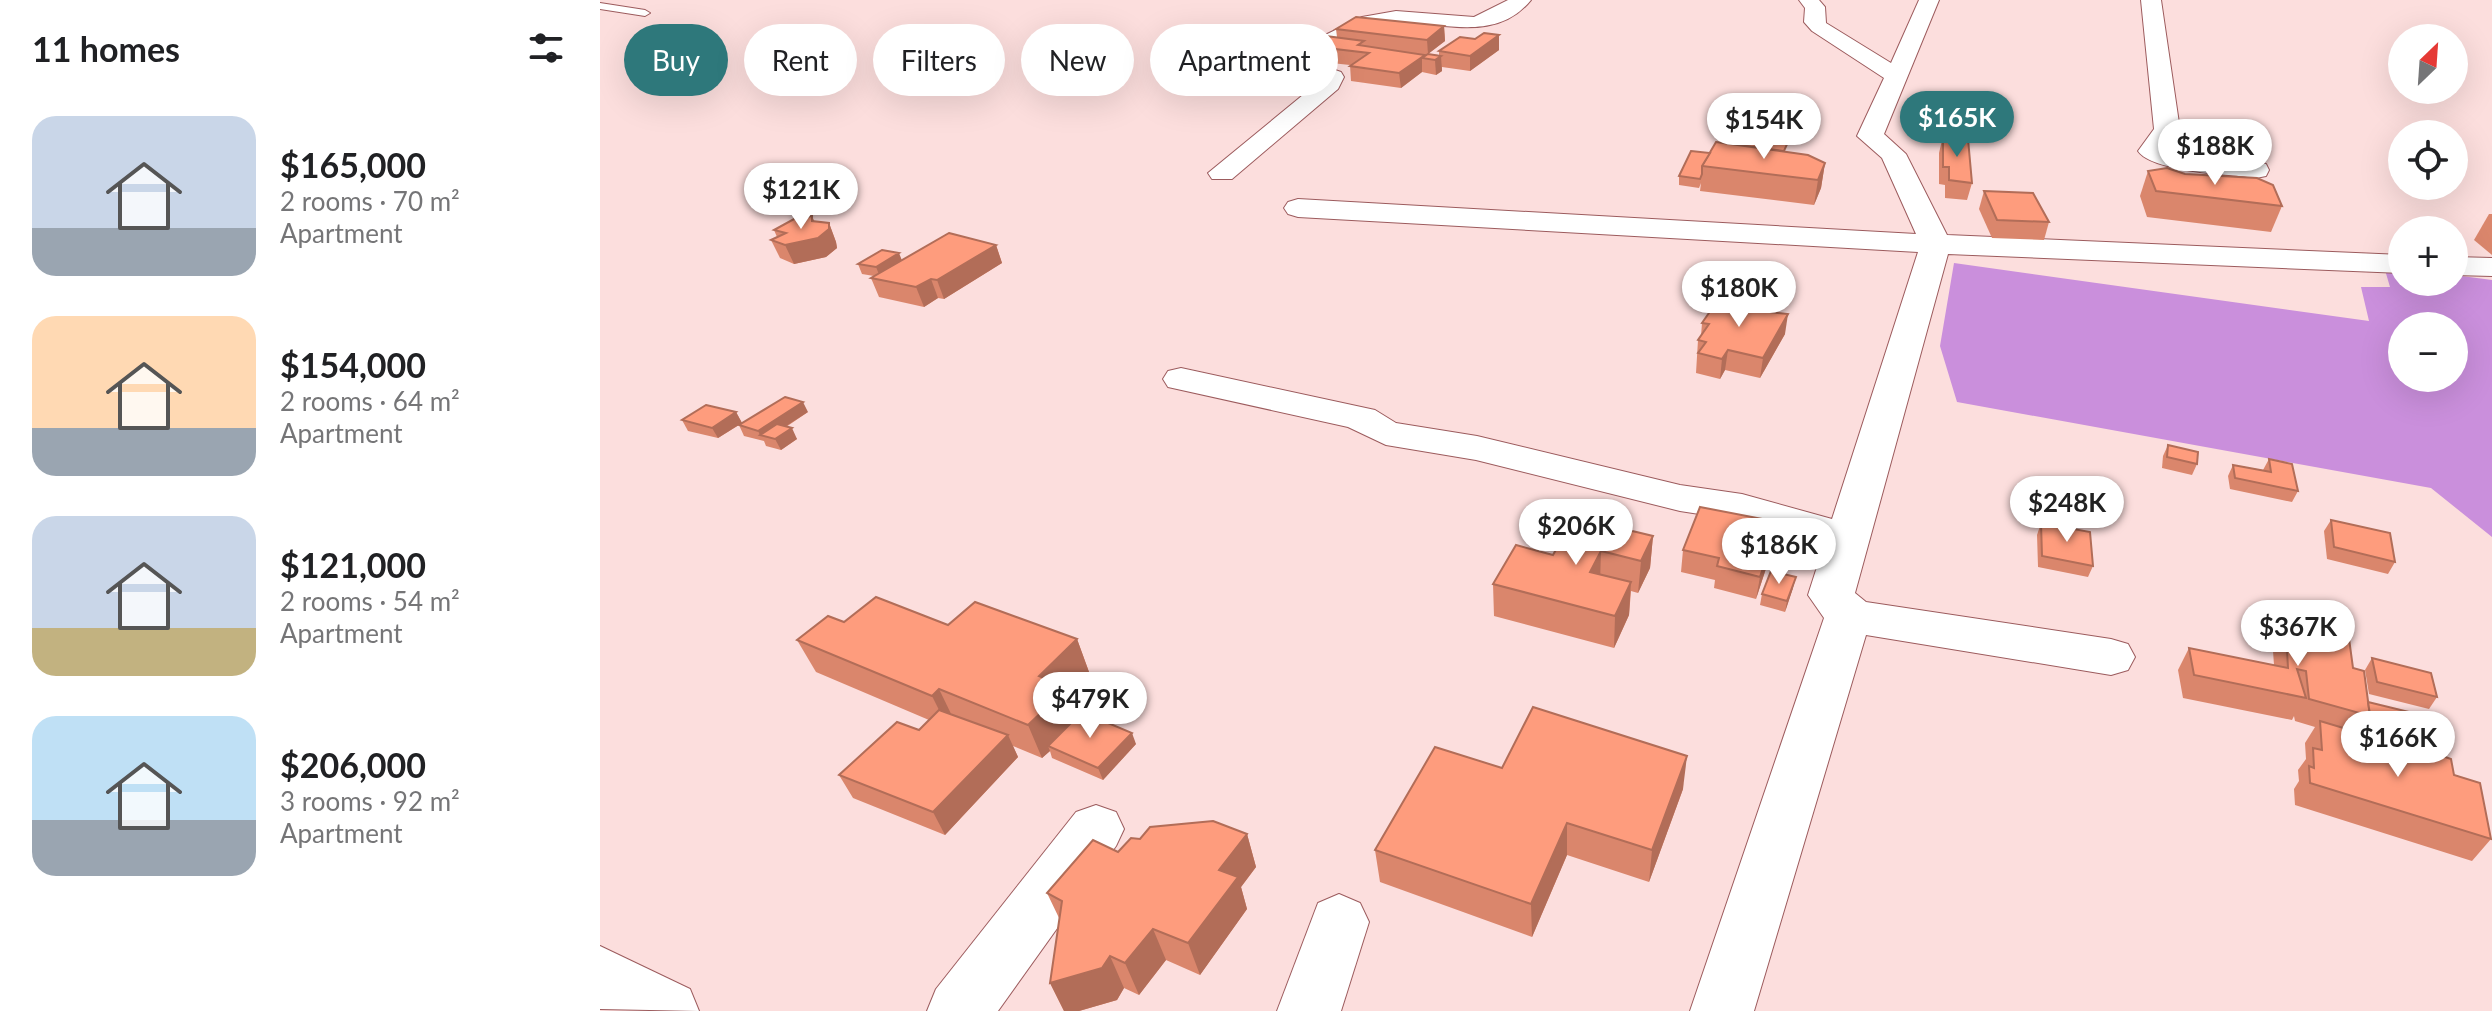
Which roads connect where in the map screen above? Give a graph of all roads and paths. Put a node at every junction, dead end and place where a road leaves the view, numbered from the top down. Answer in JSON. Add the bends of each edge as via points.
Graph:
{"nodes":[{"id":1,"x":1521,"y":0,"type":"edge"},
{"id":2,"x":1809,"y":0,"type":"edge"},
{"id":3,"x":1929,"y":0,"type":"edge"},
{"id":4,"x":2151,"y":0,"type":"edge"},
{"id":5,"x":600,"y":6,"type":"edge"},
{"id":6,"x":645,"y":13,"type":"dead end"},
{"id":7,"x":1896,"y":76,"type":"junction"},
{"id":8,"x":2256,"y":170,"type":"dead end"},
{"id":9,"x":1222,"y":173,"type":"dead end"},
{"id":10,"x":1298,"y":208,"type":"dead end"},
{"id":11,"x":1936,"y":244,"type":"junction"},
{"id":12,"x":2388,"y":263,"type":"edge"},
{"id":13,"x":2468,"y":266,"type":"edge"},
{"id":14,"x":2492,"y":267,"type":"edge"},
{"id":15,"x":1181,"y":379,"type":"dead end"},
{"id":16,"x":1849,"y":538,"type":"junction"},
{"id":17,"x":1849,"y":613,"type":"junction"},
{"id":18,"x":2111,"y":657,"type":"dead end"},
{"id":19,"x":1096,"y":829,"type":"dead end"},
{"id":20,"x":1339,"y":922,"type":"dead end"},
{"id":21,"x":600,"y":976,"type":"edge"},
{"id":22,"x":667,"y":1011,"type":"edge"},
{"id":23,"x":959,"y":1011,"type":"edge"},
{"id":24,"x":1309,"y":1011,"type":"edge"},
{"id":25,"x":1722,"y":1011,"type":"edge"}],
"edges":[{"from":1,"to":9,"type":"street","via":[[1486,22],[1397,17],[1335,37],[1299,65],[1325,72],[1333,77],[1330,84]]},
{"from":2,"to":7,"type":"street","via":[[1819,27]]},
{"from":3,"to":7,"type":"street"},
{"from":4,"to":8,"type":"street","via":[[2167,130],[2151,151]]},
{"from":5,"to":6,"type":"lane"},
{"from":7,"to":11,"type":"street","via":[[1870,138],[1893,154]]},
{"from":10,"to":11,"type":"street"},
{"from":11,"to":12,"type":"street"},
{"from":11,"to":16,"type":"street"},
{"from":13,"to":14,"type":"street"},
{"from":15,"to":16,"type":"street","via":[[1362,418],[1386,433],[1742,507]]},
{"from":16,"to":17,"type":"street","via":[[1831,595]]},
{"from":17,"to":18,"type":"street"},
{"from":17,"to":25,"type":"street"},
{"from":19,"to":23,"type":"street"},
{"from":20,"to":24,"type":"street"},
{"from":21,"to":22,"type":"street"}]}
